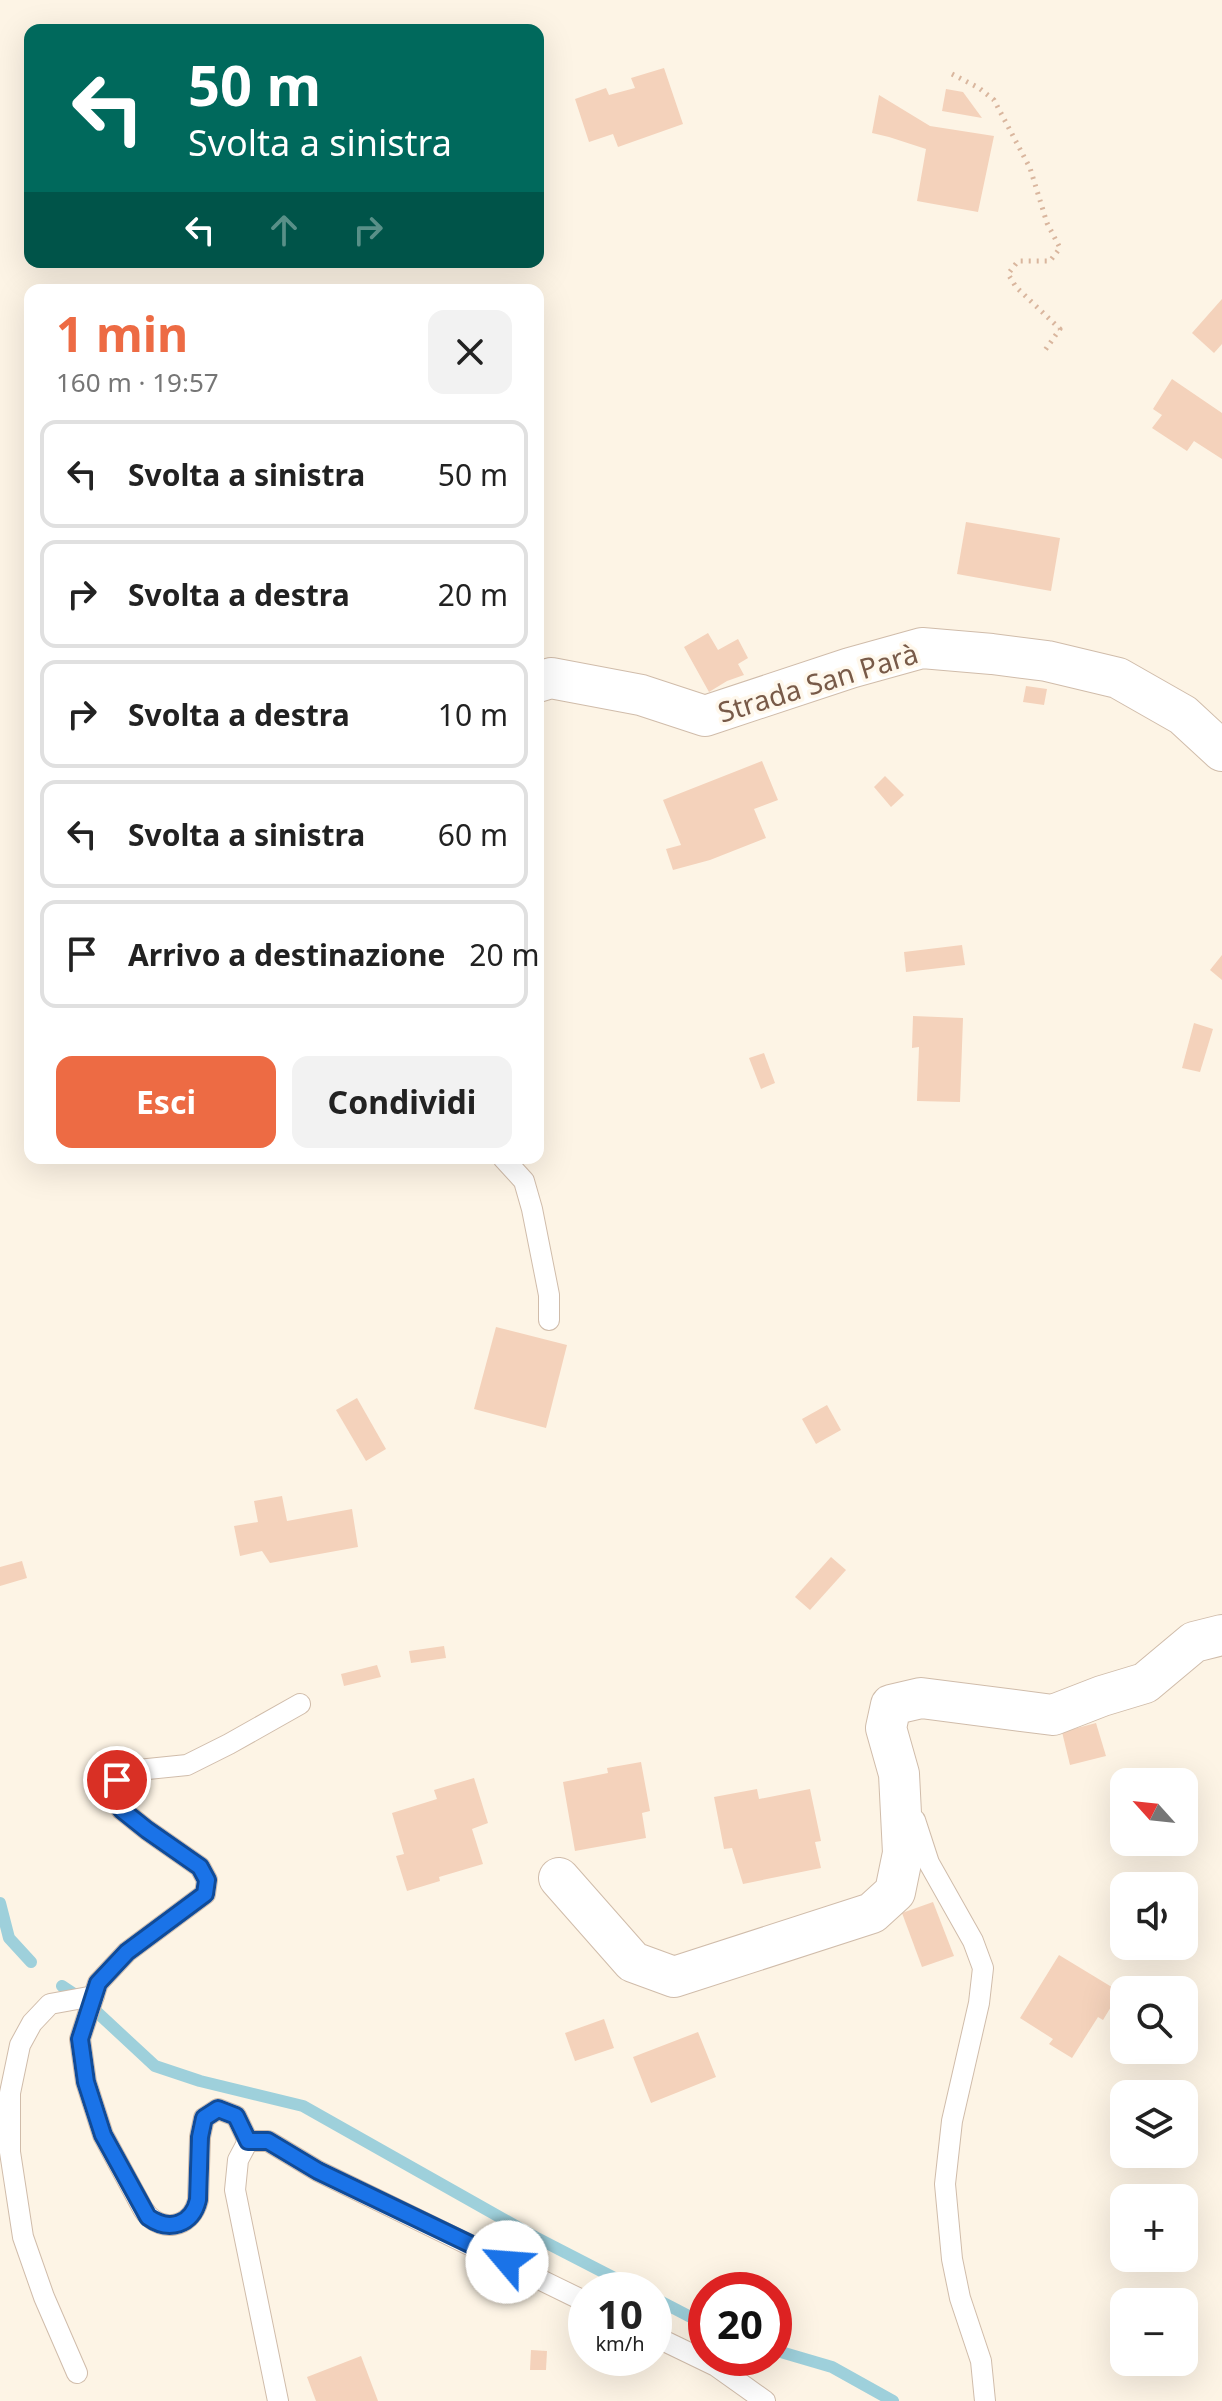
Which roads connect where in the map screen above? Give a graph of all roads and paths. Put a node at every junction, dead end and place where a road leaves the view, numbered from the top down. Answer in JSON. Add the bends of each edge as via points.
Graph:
{"nodes":[{"id":1,"x":952,"y":74,"type":"dead end"},
{"id":2,"x":1043,"y":353,"type":"dead end"},
{"id":3,"x":544,"y":680,"type":"edge"},
{"id":4,"x":1222,"y":751,"type":"edge"},
{"id":5,"x":508,"y":1164,"type":"edge"},
{"id":6,"x":549,"y":1320,"type":"dead end"},
{"id":7,"x":1222,"y":1635,"type":"edge"},
{"id":8,"x":300,"y":1704,"type":"dead end"},
{"id":9,"x":899,"y":1774,"type":"junction"},
{"id":10,"x":559,"y":1878,"type":"dead end"},
{"id":11,"x":94,"y":1996,"type":"junction"},
{"id":12,"x":248,"y":2141,"type":"junction"},
{"id":13,"x":568,"y":2293,"type":"edge"},
{"id":14,"x":672,"y":2345,"type":"edge"},
{"id":15,"x":77,"y":2373,"type":"dead end"},
{"id":16,"x":278,"y":2401,"type":"edge"},
{"id":17,"x":765,"y":2401,"type":"edge"},
{"id":18,"x":985,"y":2401,"type":"edge"}],
"edges":[{"from":1,"to":2,"type":"path","via":[[994,100],[1030,168],[1060,248],[1050,261],[1018,261],[1008,274],[1060,329]]},
{"from":3,"to":4,"type":"street","name":"Strada San Parà","via":[[641,695],[705,716],[922,648],[992,654],[1118,678],[1183,715]]},
{"from":5,"to":6,"type":"lane","via":[[524,1181],[532,1209]]},
{"from":7,"to":9,"type":"street","via":[[1194,1642],[1145,1683],[1053,1715],[921,1698],[891,1705],[886,1728]]},
{"from":8,"to":11,"type":"lane","via":[[187,1765],[138,1770],[117,1780],[112,1796],[122,1810],[200,1867],[207,1880],[205,1894],[127,1952],[98,1983]]},
{"from":9,"to":10,"type":"street","via":[[903,1853],[895,1892],[872,1913],[706,1968],[674,1977],[633,1962]]},
{"from":9,"to":18,"type":"lane","via":[[929,1863],[983,1968],[952,2121],[945,2184],[952,2259],[981,2361]]},
{"from":11,"to":12,"type":"lane","via":[[80,2039],[86,2082],[103,2135],[148,2217],[174,2226],[196,2209],[204,2118],[218,2109],[236,2116]]},
{"from":11,"to":15,"type":"lane","via":[[50,2004],[32,2023],[20,2045],[10,2093],[10,2152],[23,2237]]},
{"from":12,"to":13,"type":"lane","via":[[268,2141],[318,2171]]},
{"from":12,"to":16,"type":"lane","via":[[238,2160],[235,2190]]},
{"from":14,"to":17,"type":"lane","via":[[716,2366]]}]}
